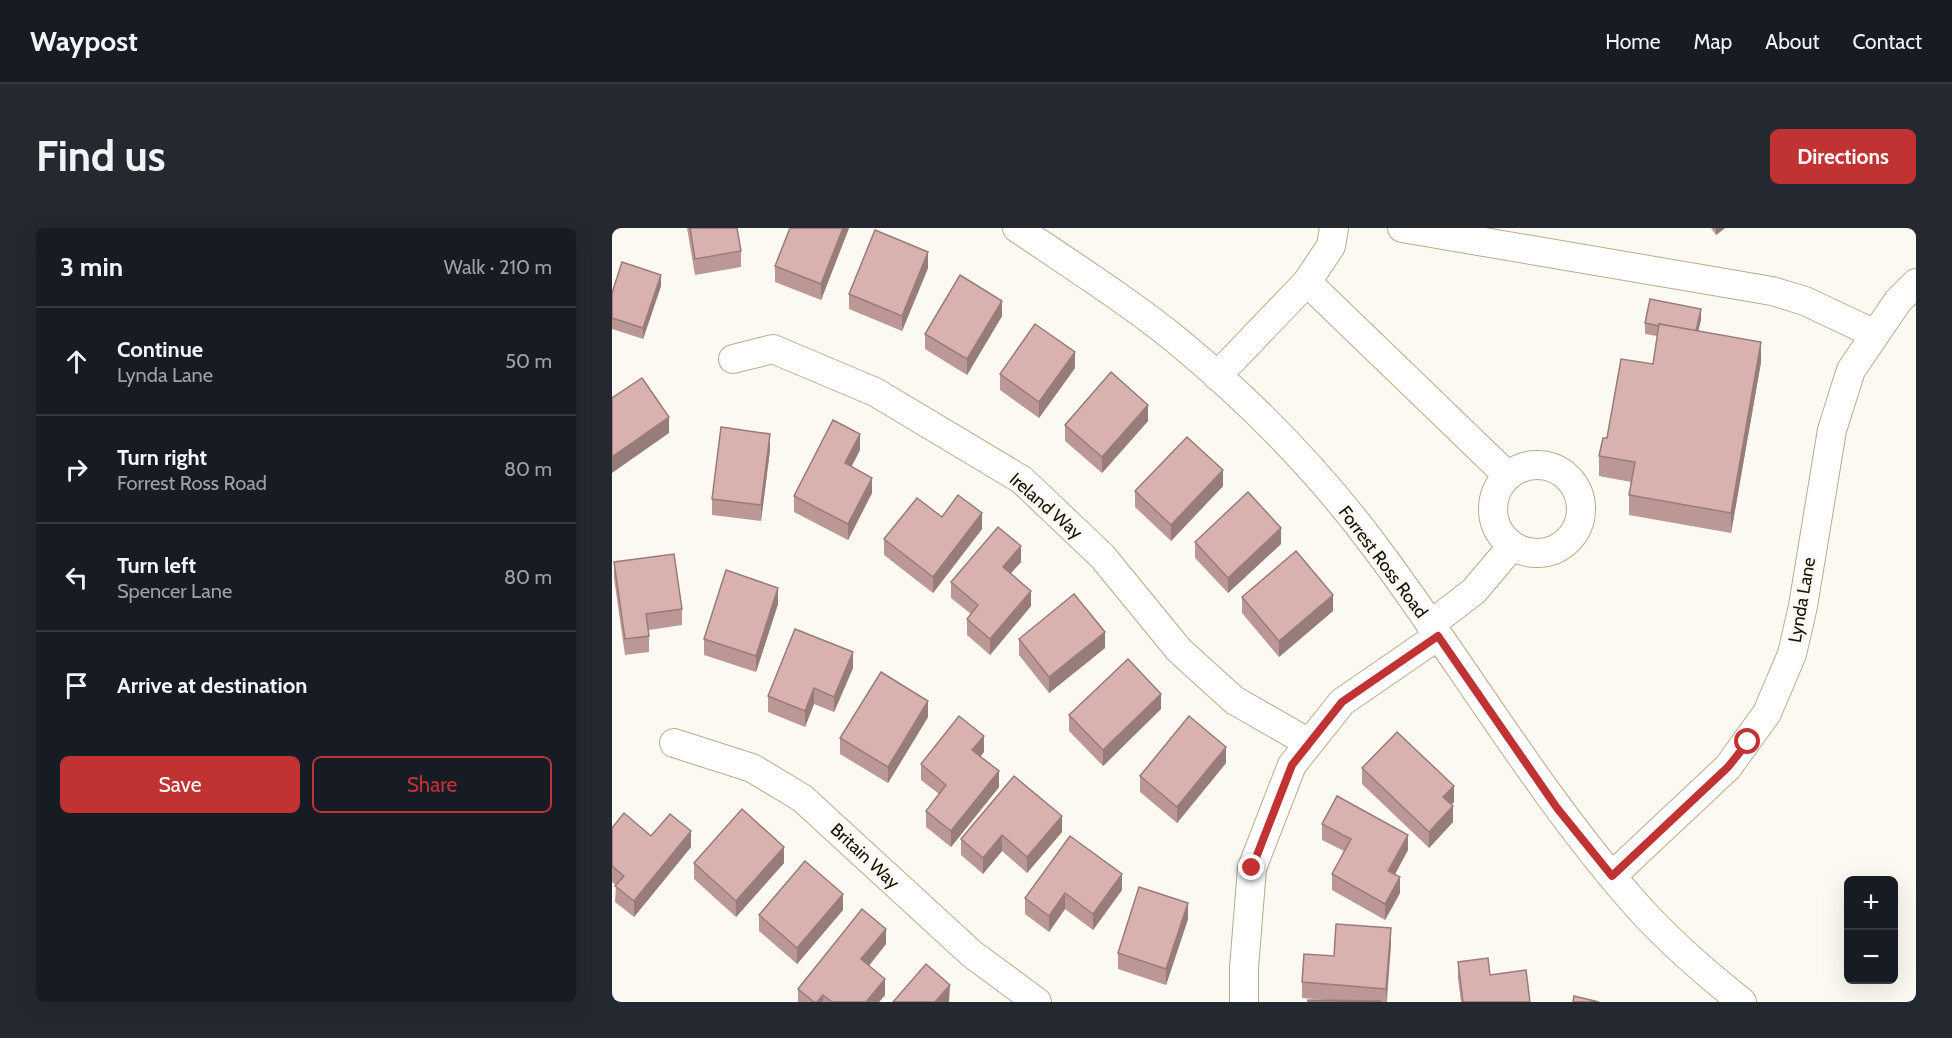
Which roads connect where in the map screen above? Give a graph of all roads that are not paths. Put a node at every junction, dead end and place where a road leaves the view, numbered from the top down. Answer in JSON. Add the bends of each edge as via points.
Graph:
{"nodes":[{"id":1,"x":1017,"y":228,"type":"edge"},
{"id":2,"x":1334,"y":228,"type":"edge"},
{"id":3,"x":1402,"y":228,"type":"edge"},
{"id":4,"x":1307,"y":282,"type":"junction"},
{"id":5,"x":1916,"y":283,"type":"edge"},
{"id":6,"x":1875,"y":334,"type":"junction"},
{"id":7,"x":733,"y":359,"type":"dead end"},
{"id":8,"x":1217,"y":376,"type":"junction"},
{"id":9,"x":1508,"y":476,"type":"junction"},
{"id":10,"x":1512,"y":546,"type":"junction"},
{"id":11,"x":1434,"y":631,"type":"junction"},
{"id":12,"x":674,"y":743,"type":"dead end"},
{"id":13,"x":1309,"y":743,"type":"junction"},
{"id":14,"x":1612,"y":876,"type":"junction"},
{"id":15,"x":1037,"y":1002,"type":"edge"},
{"id":16,"x":1244,"y":1002,"type":"edge"},
{"id":17,"x":1742,"y":1002,"type":"edge"}],
"edges":[{"from":1,"to":8,"type":"street","name":"Forrest Ross Road","via":[[1130,305]]},
{"from":2,"to":4,"type":"street","via":[[1331,246]]},
{"from":3,"to":6,"type":"street","via":[[1772,291],[1805,301]]},
{"from":4,"to":8,"type":"street"},
{"from":4,"to":9,"type":"street"},
{"from":5,"to":6,"type":"street","name":"Lynda Lane"},
{"from":6,"to":14,"type":"street","name":"Lynda Lane","via":[[1851,370],[1832,430],[1803,606],[1780,687],[1767,713],[1728,767]]},
{"from":7,"to":13,"type":"street","name":"Ireland Way","via":[[773,349],[875,392],[1022,480],[1102,556],[1179,651],[1234,700]]},
{"from":8,"to":11,"type":"street","name":"Forrest Ross Road","via":[[1304,459],[1376,547]]},
{"from":9,"to":10,"type":"street","via":[[1493,501],[1493,516],[1498,530]]},
{"from":9,"to":10,"type":"street","via":[[1527,466],[1549,466],[1573,482],[1582,510],[1579,525],[1561,547],[1533,554]]},
{"from":10,"to":11,"type":"street"},
{"from":11,"to":13,"type":"street","via":[[1342,702]]},
{"from":11,"to":14,"type":"street","name":"Forrest Ross Road","via":[[1557,808]]},
{"from":12,"to":15,"type":"street","name":"Britain Way","via":[[752,768],[802,798],[972,954]]},
{"from":13,"to":16,"type":"street","via":[[1292,765],[1252,868]]},
{"from":14,"to":17,"type":"street","name":"Forrest Ross Road","via":[[1696,965]]}]}
